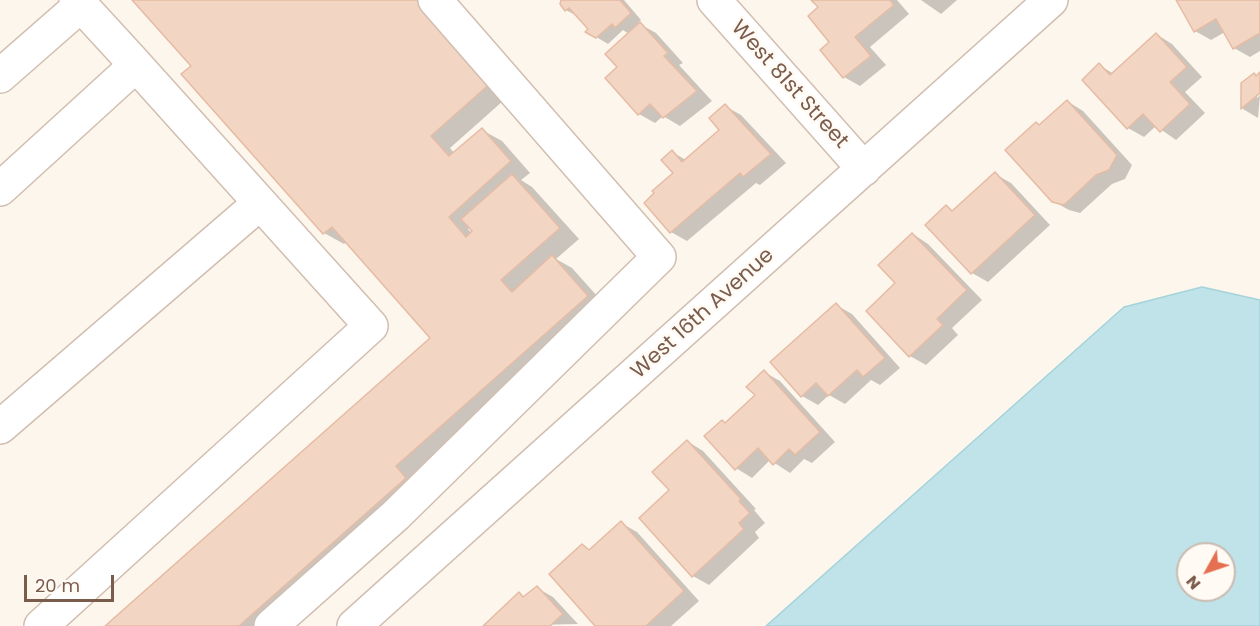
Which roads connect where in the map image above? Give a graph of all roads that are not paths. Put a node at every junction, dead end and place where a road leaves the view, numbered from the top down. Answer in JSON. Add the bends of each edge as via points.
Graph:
{"nodes":[{"id":1,"x":435,"y":0,"type":"edge"},
{"id":2,"x":714,"y":0,"type":"edge"},
{"id":3,"x":1051,"y":0,"type":"edge"},
{"id":4,"x":79,"y":3,"type":"edge"},
{"id":5,"x":136,"y":65,"type":"junction"},
{"id":6,"x":0,"y":76,"type":"edge"},
{"id":7,"x":864,"y":170,"type":"junction"},
{"id":8,"x":0,"y":189,"type":"edge"},
{"id":9,"x":260,"y":203,"type":"junction"},
{"id":10,"x":0,"y":427,"type":"edge"},
{"id":11,"x":41,"y":626,"type":"edge"},
{"id":12,"x":271,"y":626,"type":"edge"},
{"id":13,"x":354,"y":626,"type":"edge"}],
"edges":[{"from":1,"to":12,"type":"street","via":[[659,257],[396,515]]},
{"from":2,"to":7,"type":"street","name":"West 81st Street"},
{"from":3,"to":7,"type":"street","name":"West 16th Avenue"},
{"from":4,"to":5,"type":"street"},
{"from":4,"to":6,"type":"street"},
{"from":5,"to":8,"type":"street"},
{"from":5,"to":9,"type":"street"},
{"from":7,"to":13,"type":"street","name":"West 16th Avenue"},
{"from":9,"to":10,"type":"street"},
{"from":9,"to":11,"type":"street","via":[[371,326]]}]}
